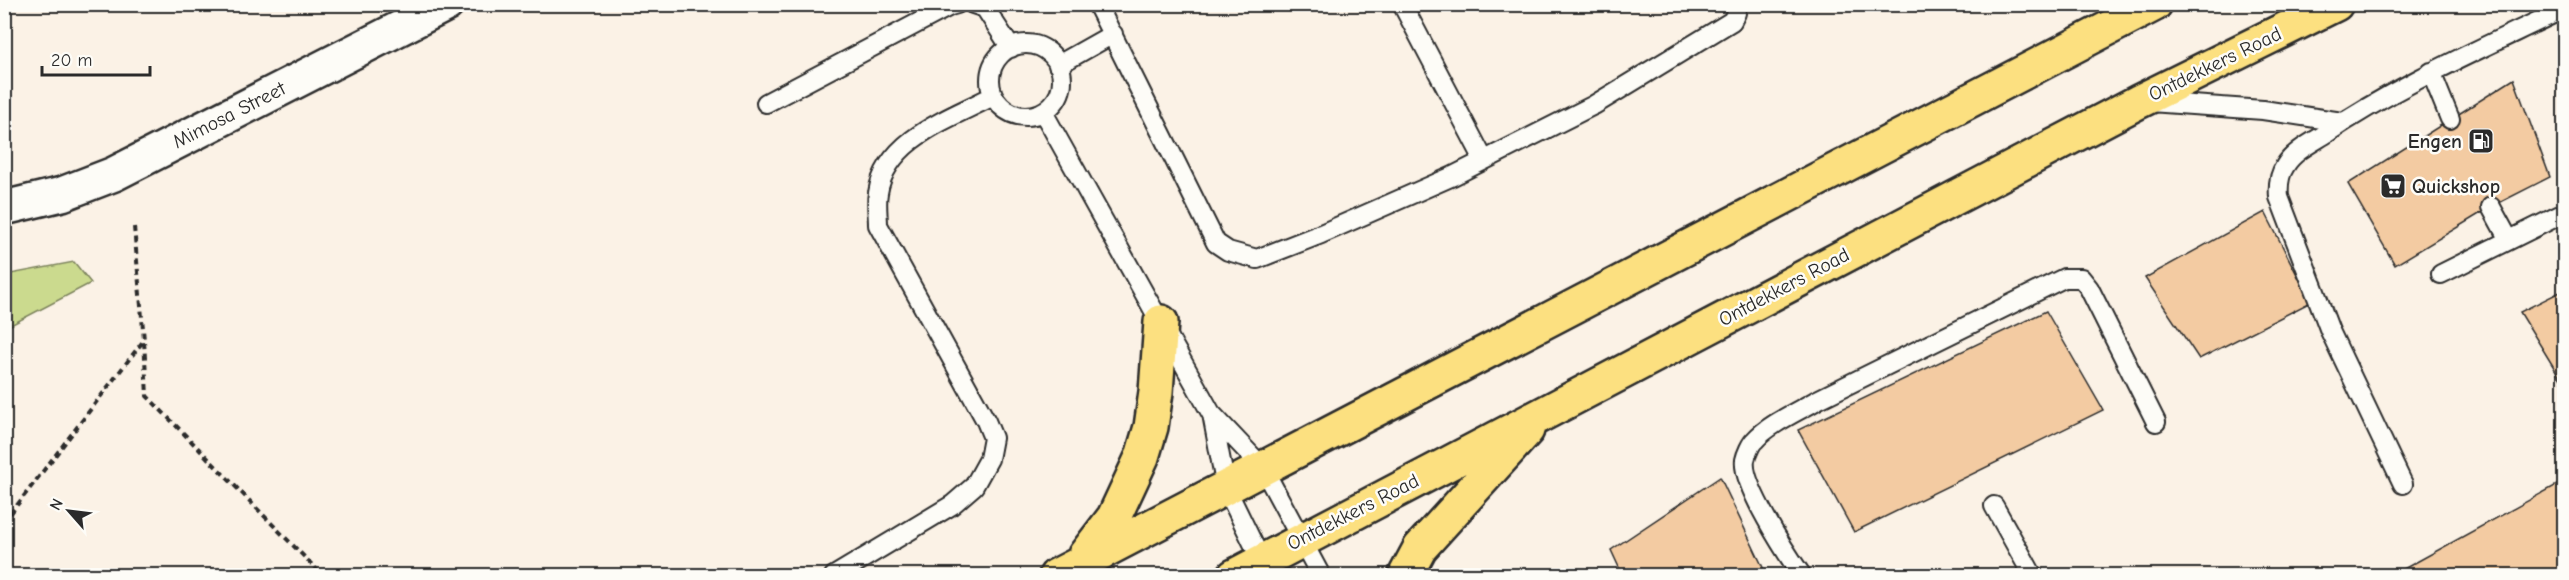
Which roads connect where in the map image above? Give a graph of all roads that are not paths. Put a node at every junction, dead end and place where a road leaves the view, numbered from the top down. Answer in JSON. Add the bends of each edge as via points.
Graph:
{"nodes":[{"id":1,"x":447,"y":4,"type":"edge"},
{"id":2,"x":957,"y":4,"type":"edge"},
{"id":3,"x":973,"y":4,"type":"edge"},
{"id":4,"x":1097,"y":4,"type":"edge"},
{"id":5,"x":1401,"y":4,"type":"edge"},
{"id":6,"x":1735,"y":4,"type":"edge"},
{"id":7,"x":2155,"y":4,"type":"edge"},
{"id":8,"x":2336,"y":4,"type":"edge"},
{"id":9,"x":2565,"y":11,"type":"edge"},
{"id":10,"x":410,"y":13,"type":"edge"},
{"id":11,"x":1113,"y":34,"type":"junction"},
{"id":12,"x":1011,"y":48,"type":"junction"},
{"id":13,"x":1058,"y":65,"type":"junction"},
{"id":14,"x":2431,"y":72,"type":"junction"},
{"id":15,"x":993,"y":96,"type":"junction"},
{"id":16,"x":2138,"y":102,"type":"junction"},
{"id":17,"x":766,"y":104,"type":"dead end"},
{"id":18,"x":1043,"y":112,"type":"junction"},
{"id":19,"x":2450,"y":119,"type":"dead end"},
{"id":20,"x":2342,"y":122,"type":"junction"},
{"id":21,"x":1484,"y":160,"type":"junction"},
{"id":22,"x":2491,"y":207,"type":"dead end"},
{"id":23,"x":4,"y":208,"type":"edge"},
{"id":24,"x":2565,"y":213,"type":"edge"},
{"id":25,"x":2509,"y":240,"type":"junction"},
{"id":26,"x":2441,"y":274,"type":"dead end"},
{"id":27,"x":1161,"y":322,"type":"junction"},
{"id":28,"x":1211,"y":413,"type":"junction"},
{"id":29,"x":1540,"y":416,"type":"junction"},
{"id":30,"x":2156,"y":422,"type":"dead end"},
{"id":31,"x":1263,"y":468,"type":"junction"},
{"id":32,"x":2403,"y":484,"type":"dead end"},
{"id":33,"x":1226,"y":488,"type":"junction"},
{"id":34,"x":1994,"y":506,"type":"dead end"},
{"id":35,"x":1301,"y":538,"type":"junction"},
{"id":36,"x":1067,"y":570,"type":"edge"},
{"id":37,"x":1254,"y":570,"type":"edge"},
{"id":38,"x":834,"y":576,"type":"edge"},
{"id":39,"x":1321,"y":576,"type":"edge"},
{"id":40,"x":1405,"y":576,"type":"edge"},
{"id":41,"x":1802,"y":576,"type":"edge"},
{"id":42,"x":2033,"y":576,"type":"edge"}],
"edges":[{"from":1,"to":10,"type":"street","name":"Mimosa Street"},
{"from":2,"to":17,"type":"lane"},
{"from":3,"to":12,"type":"lane","via":[[985,8]]},
{"from":4,"to":11,"type":"lane"},
{"from":5,"to":21,"type":"lane"},
{"from":6,"to":21,"type":"lane","via":[[1732,21],[1594,105]]},
{"from":7,"to":31,"type":"main road"},
{"from":8,"to":16,"type":"main road","name":"Ontdekkers Road"},
{"from":9,"to":14,"type":"lane"},
{"from":10,"to":23,"type":"street","name":"Mimosa Street","via":[[114,174],[62,194]]},
{"from":11,"to":13,"type":"lane"},
{"from":11,"to":21,"type":"lane","via":[[1216,243],[1242,256],[1257,259],[1321,234]]},
{"from":12,"to":13,"type":"lane","via":[[1024,44],[1038,46],[1050,53]]},
{"from":12,"to":15,"type":"lane","via":[[999,56],[992,68]]},
{"from":13,"to":18,"type":"lane","via":[[1062,78],[1059,93]]},
{"from":14,"to":19,"type":"lane"},
{"from":14,"to":20,"type":"lane"},
{"from":15,"to":18,"type":"lane","via":[[1014,114]]},
{"from":15,"to":38,"type":"lane","via":[[909,141],[890,161],[878,192],[878,225],[986,421],[993,438],[989,459],[974,486],[952,505]]},
{"from":16,"to":20,"type":"lane","via":[[2263,110]]},
{"from":16,"to":29,"type":"main road","name":"Ontdekkers Road"},
{"from":18,"to":27,"type":"lane"},
{"from":20,"to":32,"type":"lane","via":[[2285,165],[2278,184],[2279,197],[2330,331]]},
{"from":22,"to":25,"type":"lane"},
{"from":24,"to":25,"type":"lane"},
{"from":25,"to":26,"type":"lane"},
{"from":27,"to":28,"type":"lane"},
{"from":27,"to":36,"type":"main road","via":[[1156,392],[1142,457],[1114,517]]},
{"from":28,"to":31,"type":"lane"},
{"from":28,"to":33,"type":"lane"},
{"from":29,"to":35,"type":"main road","name":"Ontdekkers Road"},
{"from":29,"to":40,"type":"main road","via":[[1420,548]]},
{"from":30,"to":41,"type":"lane","via":[[2090,288],[2081,278],[2064,278],[1817,400],[1754,440],[1745,460],[1748,481],[1780,544]]},
{"from":31,"to":33,"type":"main road"},
{"from":31,"to":35,"type":"lane"},
{"from":33,"to":36,"type":"main road"},
{"from":33,"to":37,"type":"lane"},
{"from":34,"to":42,"type":"lane"},
{"from":35,"to":37,"type":"main road","name":"Ontdekkers Road"},
{"from":35,"to":39,"type":"lane"}]}
